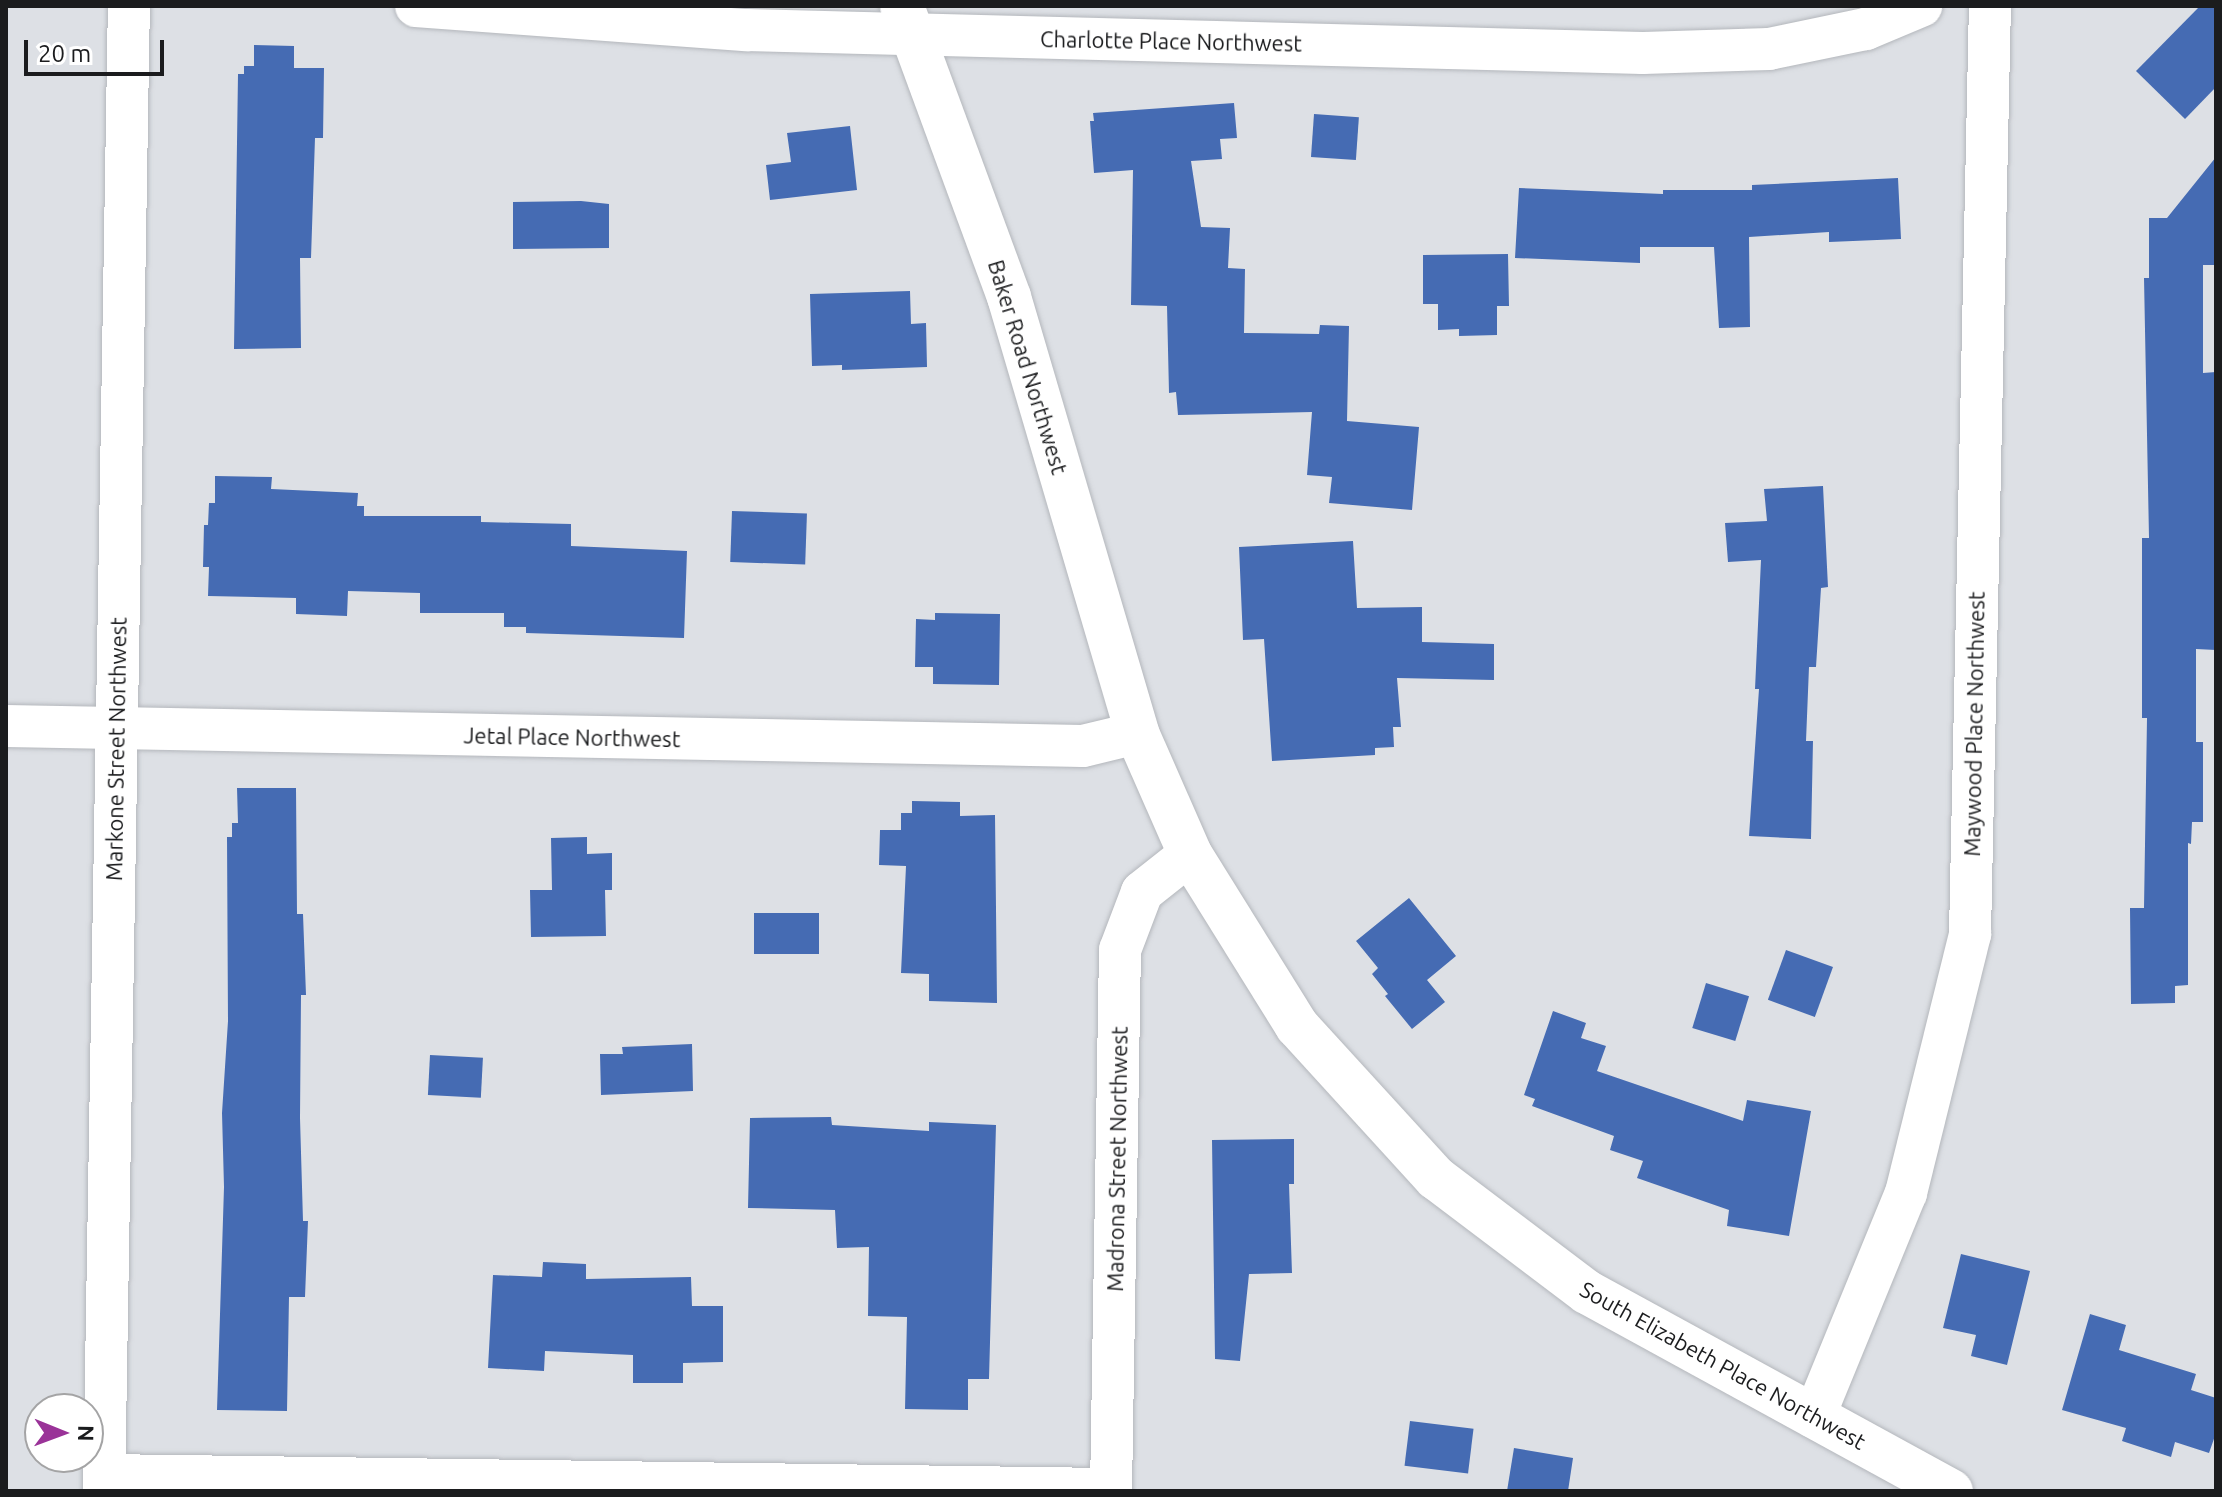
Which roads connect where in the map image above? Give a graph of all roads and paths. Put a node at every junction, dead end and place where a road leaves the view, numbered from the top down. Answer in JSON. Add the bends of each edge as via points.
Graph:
{"nodes":[{"id":1,"x":129,"y":6,"type":"edge"},
{"id":2,"x":416,"y":6,"type":"edge"},
{"id":3,"x":1921,"y":6,"type":"edge"},
{"id":4,"x":1990,"y":6,"type":"edge"},
{"id":5,"x":908,"y":20,"type":"edge"},
{"id":6,"x":6,"y":726,"type":"edge"},
{"id":7,"x":117,"y":728,"type":"junction"},
{"id":8,"x":1137,"y":733,"type":"junction"},
{"id":9,"x":1190,"y":854,"type":"junction"},
{"id":10,"x":1814,"y":1417,"type":"junction"},
{"id":11,"x":104,"y":1483,"type":"edge"},
{"id":12,"x":1111,"y":1490,"type":"edge"},
{"id":13,"x":1951,"y":1491,"type":"edge"}],
"edges":[{"from":1,"to":7,"type":"street","name":"Markone Street Northwest"},
{"from":2,"to":5,"type":"street","name":"Charlotte Place Northwest","via":[[746,30]]},
{"from":3,"to":5,"type":"street","name":"Charlotte Place Northwest","via":[[1866,29],[1769,49],[1658,52]]},
{"from":4,"to":10,"type":"street","name":"Maywood Place Northwest","via":[[1970,934],[1906,1193]]},
{"from":5,"to":8,"type":"street","name":"Baker Road Northwest","via":[[1009,297]]},
{"from":6,"to":7,"type":"street","name":"Jetal Place Northwest"},
{"from":7,"to":8,"type":"street","name":"Jetal Place Northwest","via":[[1083,746]]},
{"from":7,"to":11,"type":"street","name":"Markone Street Northwest"},
{"from":8,"to":9,"type":"street","name":"South Elizabeth Place Northwest"},
{"from":9,"to":10,"type":"street","name":"South Elizabeth Place Northwest","via":[[1297,1026],[1436,1178],[1587,1292]]},
{"from":9,"to":12,"type":"street","name":"Madrona Street Northwest","via":[[1142,892],[1120,950]]},
{"from":10,"to":13,"type":"street","name":"South Elizabeth Place Northwest"},
{"from":11,"to":12,"type":"street"}]}
